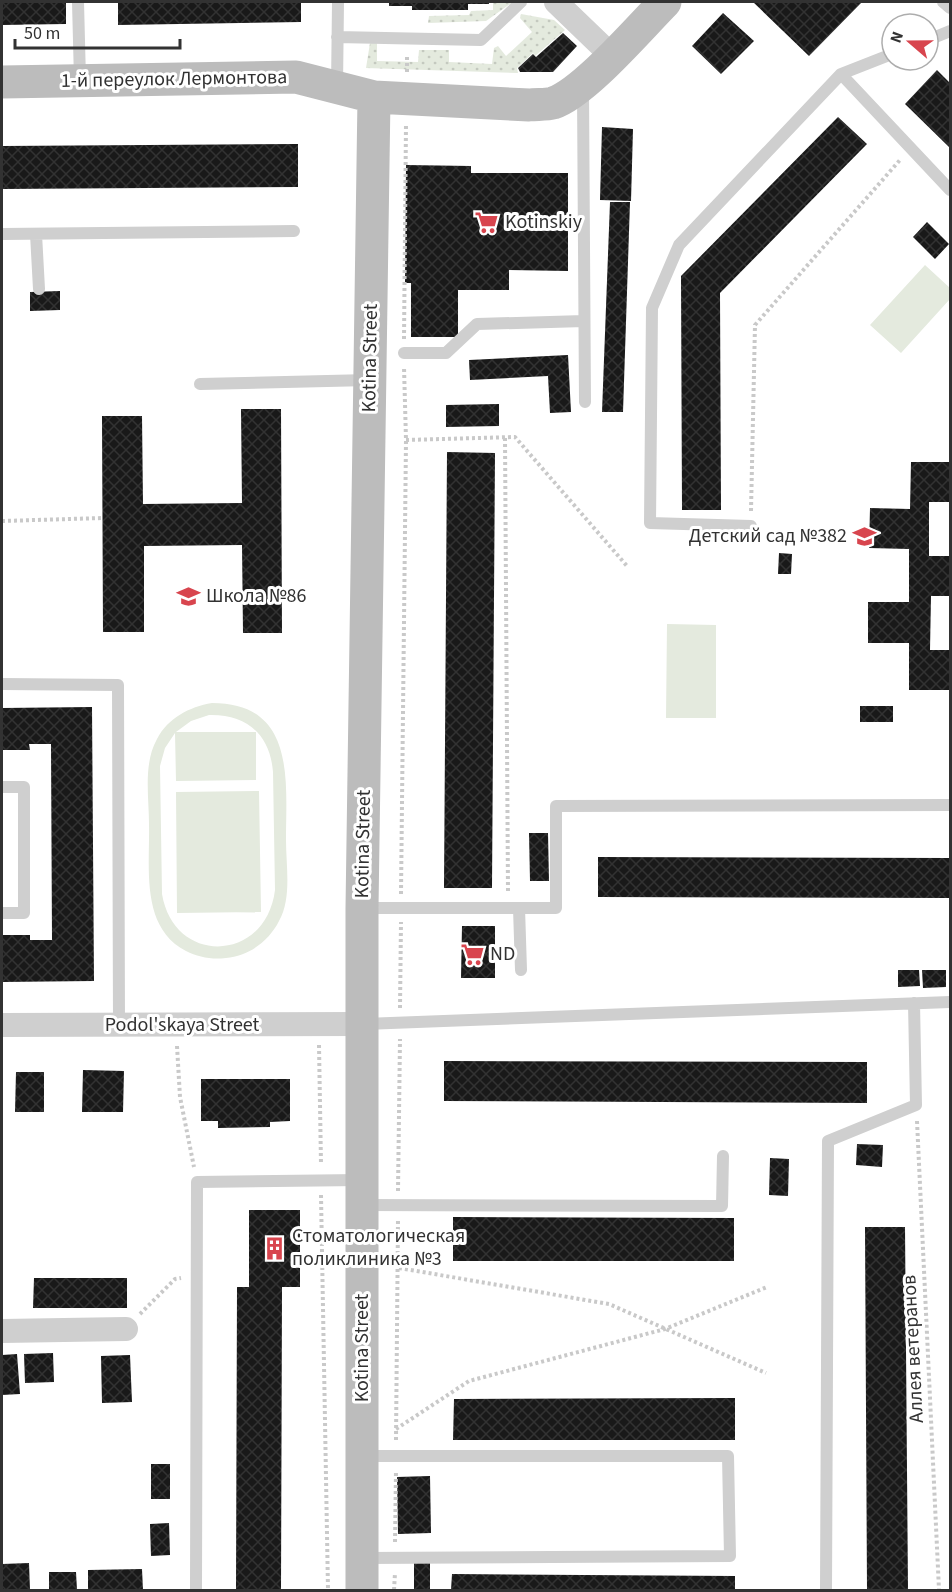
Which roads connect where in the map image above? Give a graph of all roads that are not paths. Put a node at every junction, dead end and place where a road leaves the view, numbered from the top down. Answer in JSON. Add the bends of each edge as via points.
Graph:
{"nodes":[{"id":1,"x":78,"y":2,"type":"edge"},
{"id":2,"x":339,"y":2,"type":"edge"},
{"id":3,"x":521,"y":2,"type":"edge"},
{"id":4,"x":556,"y":2,"type":"edge"},
{"id":5,"x":665,"y":2,"type":"edge"},
{"id":6,"x":943,"y":2,"type":"edge"},
{"id":7,"x":951,"y":8,"type":"edge"},
{"id":8,"x":337,"y":36,"type":"junction"},
{"id":9,"x":612,"y":56,"type":"junction"},
{"id":10,"x":880,"y":59,"type":"edge"},
{"id":11,"x":841,"y":74,"type":"junction"},
{"id":12,"x":80,"y":81,"type":"junction"},
{"id":13,"x":2,"y":82,"type":"edge"},
{"id":14,"x":582,"y":83,"type":"junction"},
{"id":15,"x":337,"y":88,"type":"junction"},
{"id":16,"x":374,"y":97,"type":"junction"},
{"id":17,"x":951,"y":190,"type":"edge"},
{"id":18,"x":294,"y":231,"type":"dead end"},
{"id":19,"x":2,"y":234,"type":"edge"},
{"id":20,"x":36,"y":234,"type":"junction"},
{"id":21,"x":39,"y":289,"type":"dead end"},
{"id":22,"x":584,"y":321,"type":"junction"},
{"id":23,"x":404,"y":353,"type":"road end"},
{"id":24,"x":370,"y":380,"type":"junction"},
{"id":25,"x":200,"y":384,"type":"dead end"},
{"id":26,"x":585,"y":402,"type":"dead end"},
{"id":27,"x":751,"y":526,"type":"road end"},
{"id":28,"x":2,"y":684,"type":"edge"},
{"id":29,"x":2,"y":787,"type":"edge"},
{"id":30,"x":951,"y":805,"type":"edge"},
{"id":31,"x":362,"y":908,"type":"junction"},
{"id":32,"x":514,"y":908,"type":"junction"},
{"id":33,"x":2,"y":913,"type":"edge"},
{"id":34,"x":521,"y":970,"type":"dead end"},
{"id":35,"x":951,"y":1002,"type":"edge"},
{"id":36,"x":914,"y":1003,"type":"junction"},
{"id":37,"x":362,"y":1024,"type":"junction"},
{"id":38,"x":2,"y":1025,"type":"edge"},
{"id":39,"x":119,"y":1025,"type":"junction"},
{"id":40,"x":723,"y":1156,"type":"dead end"},
{"id":41,"x":362,"y":1193,"type":"junction"},
{"id":42,"x":126,"y":1329,"type":"road end"},
{"id":43,"x":2,"y":1331,"type":"edge"},
{"id":44,"x":362,"y":1456,"type":"junction"},
{"id":45,"x":363,"y":1558,"type":"junction"},
{"id":46,"x":196,"y":1590,"type":"edge"},
{"id":47,"x":362,"y":1590,"type":"edge"},
{"id":48,"x":826,"y":1590,"type":"edge"}],
"edges":[{"from":1,"to":12,"type":"lane"},
{"from":2,"to":8,"type":"lane"},
{"from":3,"to":8,"type":"lane","via":[[481,40]]},
{"from":4,"to":9,"type":"street"},
{"from":5,"to":9,"type":"street","name":"1-й переулок Лермонтова"},
{"from":6,"to":7,"type":"lane"},
{"from":8,"to":15,"type":"lane"},
{"from":9,"to":14,"type":"street","name":"1-й переулок Лермонтова"},
{"from":10,"to":11,"type":"lane"},
{"from":11,"to":17,"type":"lane"},
{"from":11,"to":27,"type":"lane","via":[[679,245],[652,308],[650,523]]},
{"from":12,"to":13,"type":"street","name":"1-й переулок Лермонтова"},
{"from":12,"to":15,"type":"street","name":"1-й переулок Лермонтова","via":[[296,77]]},
{"from":14,"to":16,"type":"street","name":"1-й переулок Лермонтова","via":[[553,103],[541,104]]},
{"from":14,"to":22,"type":"lane"},
{"from":15,"to":16,"type":"street","name":"1-й переулок Лермонтова"},
{"from":16,"to":24,"type":"street","name":"Kotina Street"},
{"from":18,"to":20,"type":"lane"},
{"from":19,"to":20,"type":"lane"},
{"from":20,"to":21,"type":"lane"},
{"from":22,"to":23,"type":"lane","via":[[477,324],[446,353]]},
{"from":22,"to":26,"type":"lane"},
{"from":24,"to":25,"type":"lane"},
{"from":24,"to":31,"type":"street","name":"Kotina Street"},
{"from":28,"to":39,"type":"lane","via":[[118,685]]},
{"from":29,"to":33,"type":"lane","via":[[24,787],[24,913]]},
{"from":30,"to":32,"type":"lane","via":[[556,806],[556,908]]},
{"from":31,"to":32,"type":"lane"},
{"from":31,"to":37,"type":"street","name":"Kotina Street"},
{"from":32,"to":34,"type":"lane"},
{"from":35,"to":36,"type":"lane"},
{"from":36,"to":37,"type":"lane"},
{"from":36,"to":48,"type":"lane","via":[[916,1105],[828,1141]]},
{"from":37,"to":39,"type":"street","name":"Podol'skaya Street"},
{"from":37,"to":41,"type":"street","name":"Kotina Street"},
{"from":38,"to":39,"type":"street","name":"Podol'skaya Street"},
{"from":40,"to":41,"type":"lane","via":[[722,1206]]},
{"from":41,"to":44,"type":"street","name":"Kotina Street"},
{"from":41,"to":46,"type":"lane","via":[[321,1181],[196,1182]]},
{"from":42,"to":43,"type":"street"},
{"from":44,"to":45,"type":"street","name":"Kotina Street"},
{"from":44,"to":45,"type":"lane","via":[[728,1456],[730,1556]]},
{"from":45,"to":47,"type":"street","name":"Kotina Street"}]}
